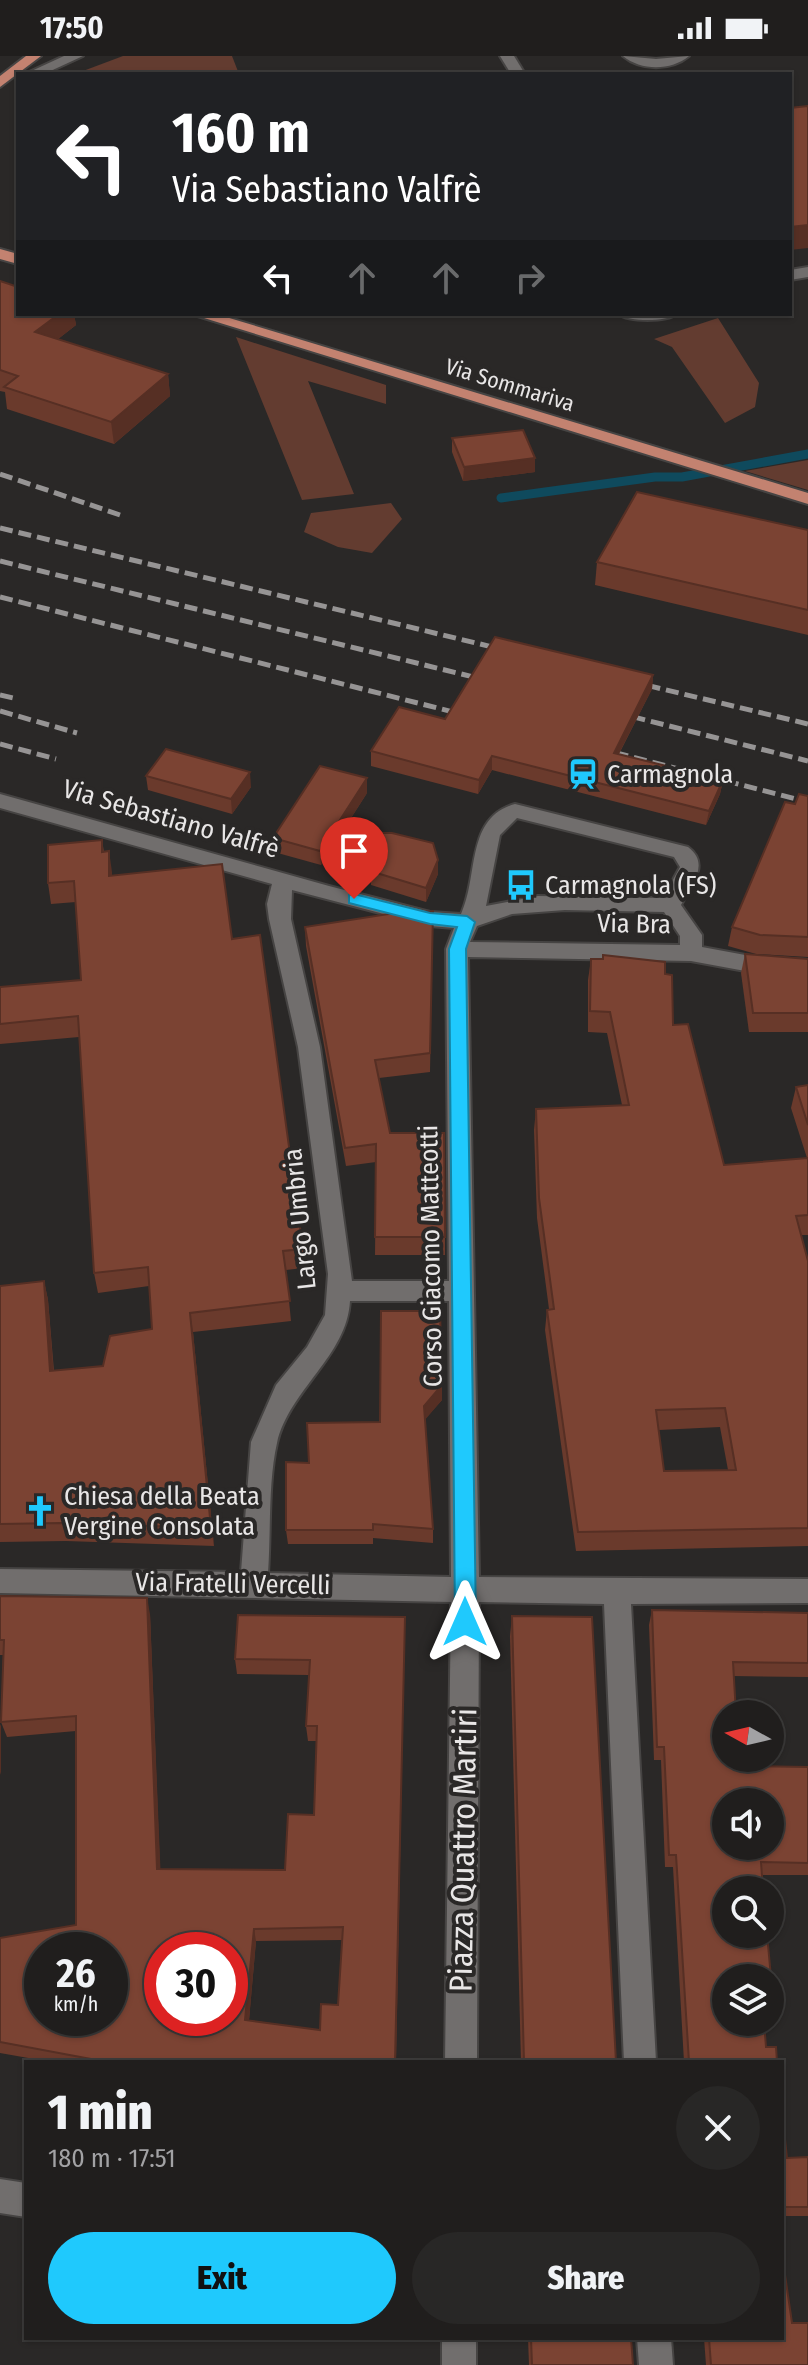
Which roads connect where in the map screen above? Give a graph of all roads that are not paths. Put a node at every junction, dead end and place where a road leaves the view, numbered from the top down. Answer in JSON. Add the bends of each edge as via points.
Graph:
{"nodes":[{"id":1,"x":76,"y":56,"type":"edge"},
{"id":2,"x":630,"y":56,"type":"edge"},
{"id":3,"x":682,"y":56,"type":"edge"},
{"id":4,"x":27,"y":72,"type":"edge"},
{"id":5,"x":16,"y":80,"type":"edge"},
{"id":6,"x":0,"y":99,"type":"edge"},
{"id":7,"x":206,"y":316,"type":"edge"},
{"id":8,"x":808,"y":499,"type":"edge"},
{"id":9,"x":0,"y":801,"type":"edge"},
{"id":10,"x":284,"y":880,"type":"junction"},
{"id":11,"x":670,"y":905,"type":"junction"},
{"id":12,"x":467,"y":922,"type":"junction"},
{"id":13,"x":457,"y":949,"type":"junction"},
{"id":14,"x":691,"y":953,"type":"junction"},
{"id":15,"x":808,"y":968,"type":"edge"},
{"id":16,"x":339,"y":1291,"type":"junction"},
{"id":17,"x":460,"y":1291,"type":"junction"},
{"id":18,"x":0,"y":1581,"type":"edge"},
{"id":19,"x":254,"y":1583,"type":"junction"},
{"id":20,"x":465,"y":1590,"type":"junction"},
{"id":21,"x":808,"y":1591,"type":"edge"},
{"id":22,"x":617,"y":1594,"type":"junction"},
{"id":23,"x":461,"y":2060,"type":"edge"},
{"id":24,"x":640,"y":2060,"type":"edge"},
{"id":25,"x":0,"y":2196,"type":"edge"},
{"id":26,"x":24,"y":2200,"type":"edge"},
{"id":27,"x":459,"y":2340,"type":"edge"},
{"id":28,"x":654,"y":2340,"type":"edge"},
{"id":29,"x":459,"y":2365,"type":"edge"},
{"id":30,"x":656,"y":2365,"type":"edge"}],
"edges":[{"from":1,"to":4,"type":"street"},
{"from":2,"to":3,"type":"street","via":[[652,63]]},
{"from":5,"to":6,"type":"main road"},
{"from":7,"to":8,"type":"main road","name":"Via Sommariva"},
{"from":9,"to":10,"type":"street","name":"Via Sebastiano Valfrè"},
{"from":10,"to":12,"type":"street","name":"Via Sebastiano Valfrè","via":[[430,919]]},
{"from":10,"to":16,"type":"street","name":"Largo Umbria","via":[[278,904],[309,1047]]},
{"from":11,"to":12,"type":"street","via":[[511,904]]},
{"from":11,"to":12,"type":"street","name":"Corso Giacomo Matteotti","via":[[690,867],[681,852],[515,811],[500,818],[489,835],[480,894]]},
{"from":11,"to":14,"type":"street","via":[[691,935]]},
{"from":12,"to":13,"type":"street","name":"Corso Giacomo Matteotti"},
{"from":13,"to":14,"type":"street","name":"Via Bra"},
{"from":13,"to":17,"type":"street","name":"Corso Giacomo Matteotti"},
{"from":14,"to":15,"type":"street","name":"Via Bra"},
{"from":16,"to":17,"type":"street"},
{"from":16,"to":19,"type":"street","name":"Largo Umbria","via":[[337,1316],[285,1393],[264,1442]]},
{"from":17,"to":20,"type":"street","name":"Corso Giacomo Matteotti"},
{"from":18,"to":19,"type":"street","name":"Via Fratelli Vercelli"},
{"from":19,"to":20,"type":"street","name":"Via Fratelli Vercelli"},
{"from":20,"to":22,"type":"street","name":"Via Fratelli Vercelli"},
{"from":20,"to":23,"type":"street","name":"Piazza Quattro Martiri"},
{"from":21,"to":22,"type":"street","name":"Via Fratelli Vercelli"},
{"from":22,"to":24,"type":"street"},
{"from":25,"to":26,"type":"street"},
{"from":27,"to":29,"type":"street"},
{"from":28,"to":30,"type":"street"}]}
